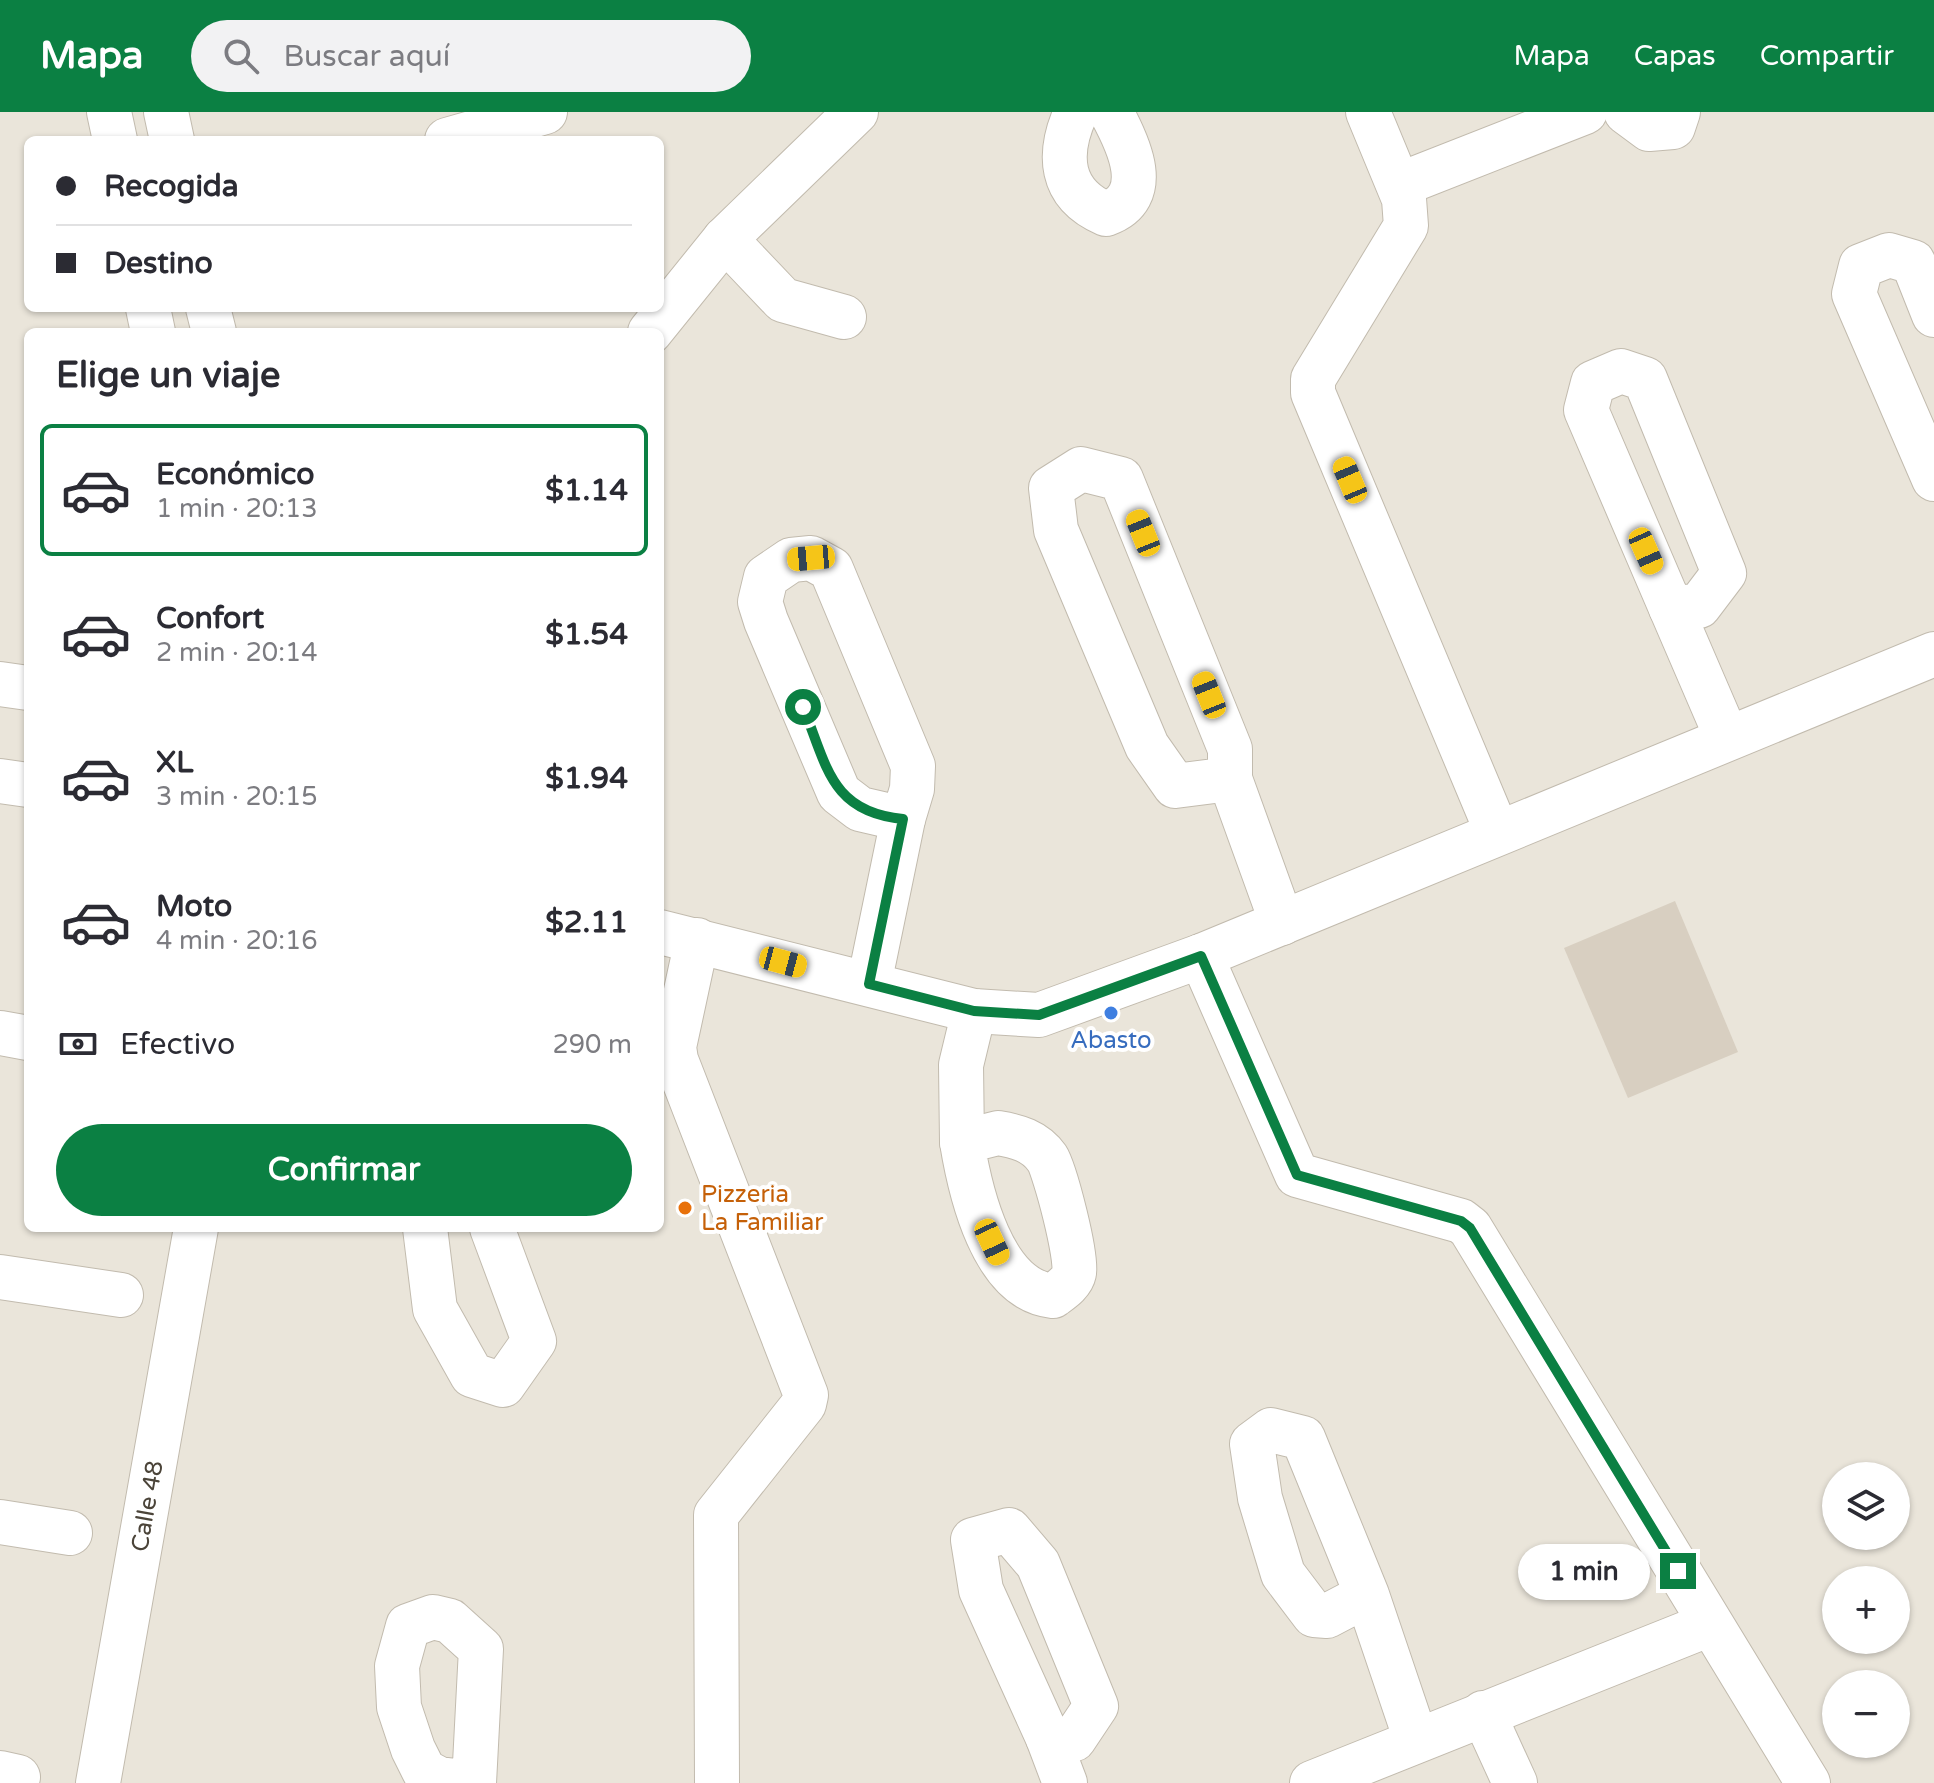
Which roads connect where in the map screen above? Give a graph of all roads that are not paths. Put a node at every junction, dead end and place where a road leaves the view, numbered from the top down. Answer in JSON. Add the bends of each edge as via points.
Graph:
{"nodes":[{"id":1,"x":109,"y":112,"type":"edge"},
{"id":2,"x":166,"y":112,"type":"edge"},
{"id":3,"x":545,"y":112,"type":"edge"},
{"id":4,"x":856,"y":112,"type":"edge"},
{"id":5,"x":1076,"y":112,"type":"edge"},
{"id":6,"x":1111,"y":112,"type":"edge"},
{"id":7,"x":1368,"y":112,"type":"edge"},
{"id":8,"x":1585,"y":112,"type":"edge"},
{"id":9,"x":1626,"y":112,"type":"edge"},
{"id":10,"x":1678,"y":112,"type":"edge"},
{"id":11,"x":114,"y":136,"type":"edge"},
{"id":12,"x":171,"y":136,"type":"edge"},
{"id":13,"x":461,"y":136,"type":"edge"},
{"id":14,"x":1399,"y":185,"type":"junction"},
{"id":15,"x":725,"y":239,"type":"junction"},
{"id":16,"x":1934,"y":315,"type":"edge"},
{"id":17,"x":844,"y":317,"type":"dead end"},
{"id":18,"x":653,"y":328,"type":"edge"},
{"id":19,"x":1934,"y":479,"type":"edge"},
{"id":20,"x":1671,"y":608,"type":"junction"},
{"id":21,"x":1934,"y":654,"type":"edge"},
{"id":22,"x":0,"y":684,"type":"edge"},
{"id":23,"x":24,"y":687,"type":"edge"},
{"id":24,"x":1727,"y":738,"type":"junction"},
{"id":25,"x":1230,"y":779,"type":"junction"},
{"id":26,"x":0,"y":781,"type":"edge"},
{"id":27,"x":24,"y":784,"type":"edge"},
{"id":28,"x":903,"y":819,"type":"junction"},
{"id":29,"x":1497,"y":832,"type":"junction"},
{"id":30,"x":1282,"y":923,"type":"junction"},
{"id":31,"x":678,"y":936,"type":"edge"},
{"id":32,"x":1201,"y":956,"type":"junction"},
{"id":33,"x":869,"y":984,"type":"junction"},
{"id":34,"x":974,"y":1011,"type":"junction"},
{"id":35,"x":0,"y":1033,"type":"edge"},
{"id":36,"x":24,"y":1037,"type":"edge"},
{"id":37,"x":962,"y":1142,"type":"dead end"},
{"id":38,"x":195,"y":1232,"type":"edge"},
{"id":39,"x":425,"y":1232,"type":"edge"},
{"id":40,"x":493,"y":1232,"type":"edge"},
{"id":41,"x":0,"y":1277,"type":"edge"},
{"id":42,"x":121,"y":1295,"type":"dead end"},
{"id":43,"x":0,"y":1522,"type":"edge"},
{"id":44,"x":70,"y":1533,"type":"dead end"},
{"id":45,"x":1367,"y":1595,"type":"dead end"},
{"id":46,"x":1710,"y":1624,"type":"junction"},
{"id":47,"x":1483,"y":1713,"type":"junction"},
{"id":48,"x":1048,"y":1738,"type":"dead end"},
{"id":49,"x":1416,"y":1740,"type":"junction"},
{"id":50,"x":98,"y":1783,"type":"edge"},
{"id":51,"x":717,"y":1783,"type":"edge"},
{"id":52,"x":1065,"y":1783,"type":"edge"},
{"id":53,"x":1312,"y":1783,"type":"edge"},
{"id":54,"x":1515,"y":1783,"type":"edge"},
{"id":55,"x":1808,"y":1783,"type":"edge"}],
"edges":[{"from":1,"to":11,"type":"street"},
{"from":2,"to":12,"type":"street"},
{"from":3,"to":13,"type":"street"},
{"from":4,"to":15,"type":"street"},
{"from":5,"to":6,"type":"street","via":[[1062,153],[1066,171],[1088,206],[1106,214],[1132,195],[1134,176],[1128,145]]},
{"from":7,"to":14,"type":"street"},
{"from":8,"to":14,"type":"street"},
{"from":9,"to":10,"type":"street","via":[[1649,129],[1673,127]]},
{"from":14,"to":29,"type":"street","via":[[1406,226],[1313,379],[1313,393]]},
{"from":15,"to":17,"type":"street","via":[[783,300]]},
{"from":15,"to":18,"type":"street"},
{"from":16,"to":19,"type":"street","via":[[1913,262],[1889,255],[1861,266],[1854,294]]},
{"from":20,"to":20,"type":"street","via":[[1699,606],[1724,573],[1645,379],[1621,371],[1593,383],[1586,410]]},
{"from":20,"to":24,"type":"street"},
{"from":21,"to":24,"type":"street"},
{"from":22,"to":23,"type":"street"},
{"from":24,"to":29,"type":"street"},
{"from":25,"to":25,"type":"street","via":[[1230,749],[1121,479],[1081,469],[1051,488],[1056,530],[1147,746],[1175,786]]},
{"from":25,"to":30,"type":"street"},
{"from":26,"to":27,"type":"street"},
{"from":28,"to":28,"type":"street","via":[[913,766],[831,569],[811,558],[791,560],[766,577],[760,602],[839,793],[860,809]]},
{"from":28,"to":33,"type":"street"},
{"from":29,"to":30,"type":"street"},
{"from":30,"to":32,"type":"street"},
{"from":31,"to":33,"type":"street"},
{"from":31,"to":51,"type":"street","via":[[676,1060],[806,1395],[716,1515]]},
{"from":32,"to":34,"type":"street","via":[[1039,1015]]},
{"from":32,"to":46,"type":"street","via":[[1297,1175],[1461,1221],[1470,1228]]},
{"from":33,"to":34,"type":"street"},
{"from":34,"to":37,"type":"street","via":[[961,1065]]},
{"from":35,"to":36,"type":"street"},
{"from":38,"to":50,"type":"street","name":"Calle 48"},
{"from":39,"to":40,"type":"street","via":[[435,1309],[472,1375],[503,1385],[534,1341]]},
{"from":41,"to":42,"type":"street"},
{"from":43,"to":44,"type":"street"},
{"from":45,"to":49,"type":"street"},
{"from":46,"to":47,"type":"street"},
{"from":46,"to":55,"type":"street"},
{"from":47,"to":49,"type":"street"},
{"from":47,"to":54,"type":"street"},
{"from":48,"to":52,"type":"street"},
{"from":49,"to":53,"type":"street"}]}
